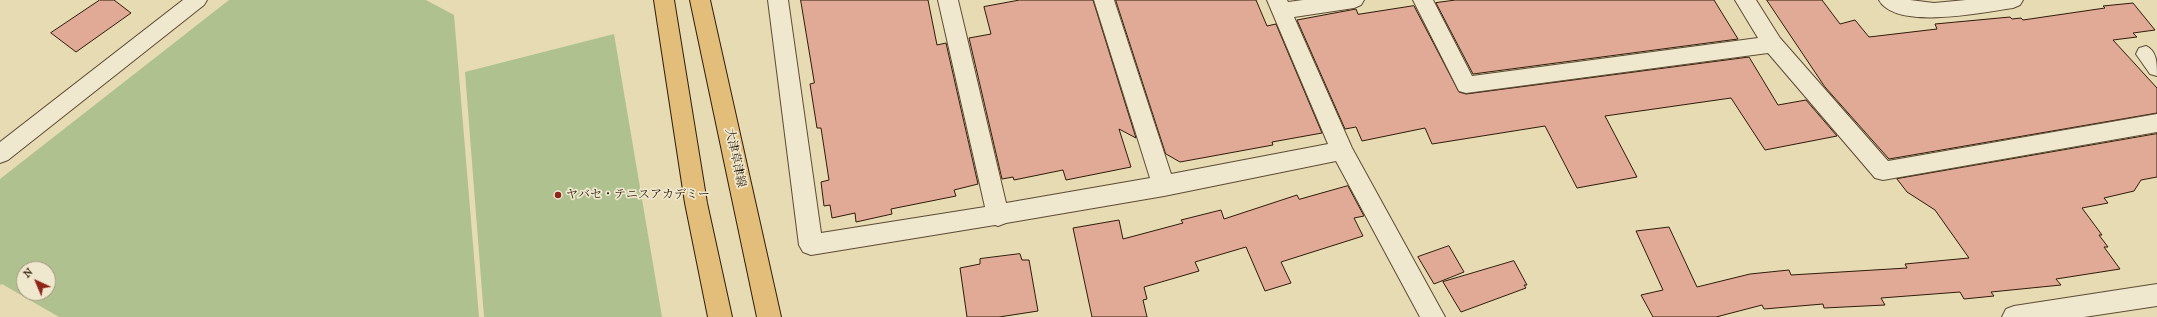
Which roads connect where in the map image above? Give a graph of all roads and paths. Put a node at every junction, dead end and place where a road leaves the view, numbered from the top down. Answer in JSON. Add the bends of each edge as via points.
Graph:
{"nodes":[{"id":1,"x":197,"y":0,"type":"edge"},
{"id":2,"x":664,"y":0,"type":"edge"},
{"id":3,"x":700,"y":0,"type":"edge"},
{"id":4,"x":778,"y":0,"type":"edge"},
{"id":5,"x":948,"y":0,"type":"edge"},
{"id":6,"x":1104,"y":0,"type":"edge"},
{"id":7,"x":1354,"y":0,"type":"edge"},
{"id":8,"x":1423,"y":0,"type":"edge"},
{"id":9,"x":1745,"y":0,"type":"edge"},
{"id":10,"x":1890,"y":0,"type":"edge"},
{"id":11,"x":2013,"y":0,"type":"edge"},
{"id":12,"x":1279,"y":6,"type":"edge"},
{"id":13,"x":1773,"y":44,"type":"junction"},
{"id":14,"x":2157,"y":123,"type":"edge"},
{"id":15,"x":1342,"y":151,"type":"junction"},
{"id":16,"x":0,"y":154,"type":"edge"},
{"id":17,"x":1164,"y":186,"type":"junction"},
{"id":18,"x":998,"y":216,"type":"junction"},
{"id":19,"x":2157,"y":295,"type":"edge"},
{"id":20,"x":720,"y":317,"type":"edge"},
{"id":21,"x":769,"y":317,"type":"edge"},
{"id":22,"x":1433,"y":317,"type":"edge"},
{"id":23,"x":2014,"y":317,"type":"edge"}],
"edges":[{"from":1,"to":16,"type":"street"},
{"from":2,"to":20,"type":"main road","via":[[696,203]]},
{"from":3,"to":21,"type":"main road","name":"大津草津線"},
{"from":4,"to":18,"type":"street","via":[[811,245]]},
{"from":5,"to":18,"type":"street"},
{"from":6,"to":17,"type":"street"},
{"from":7,"to":12,"type":"street"},
{"from":8,"to":13,"type":"street","via":[[1466,86]]},
{"from":9,"to":13,"type":"street"},
{"from":10,"to":11,"type":"street","via":[[1900,6],[1916,10],[1938,10]]},
{"from":12,"to":15,"type":"street"},
{"from":13,"to":14,"type":"street","via":[[1883,171]]},
{"from":15,"to":17,"type":"street"},
{"from":15,"to":22,"type":"street"},
{"from":17,"to":18,"type":"street"},
{"from":19,"to":23,"type":"street"}]}
